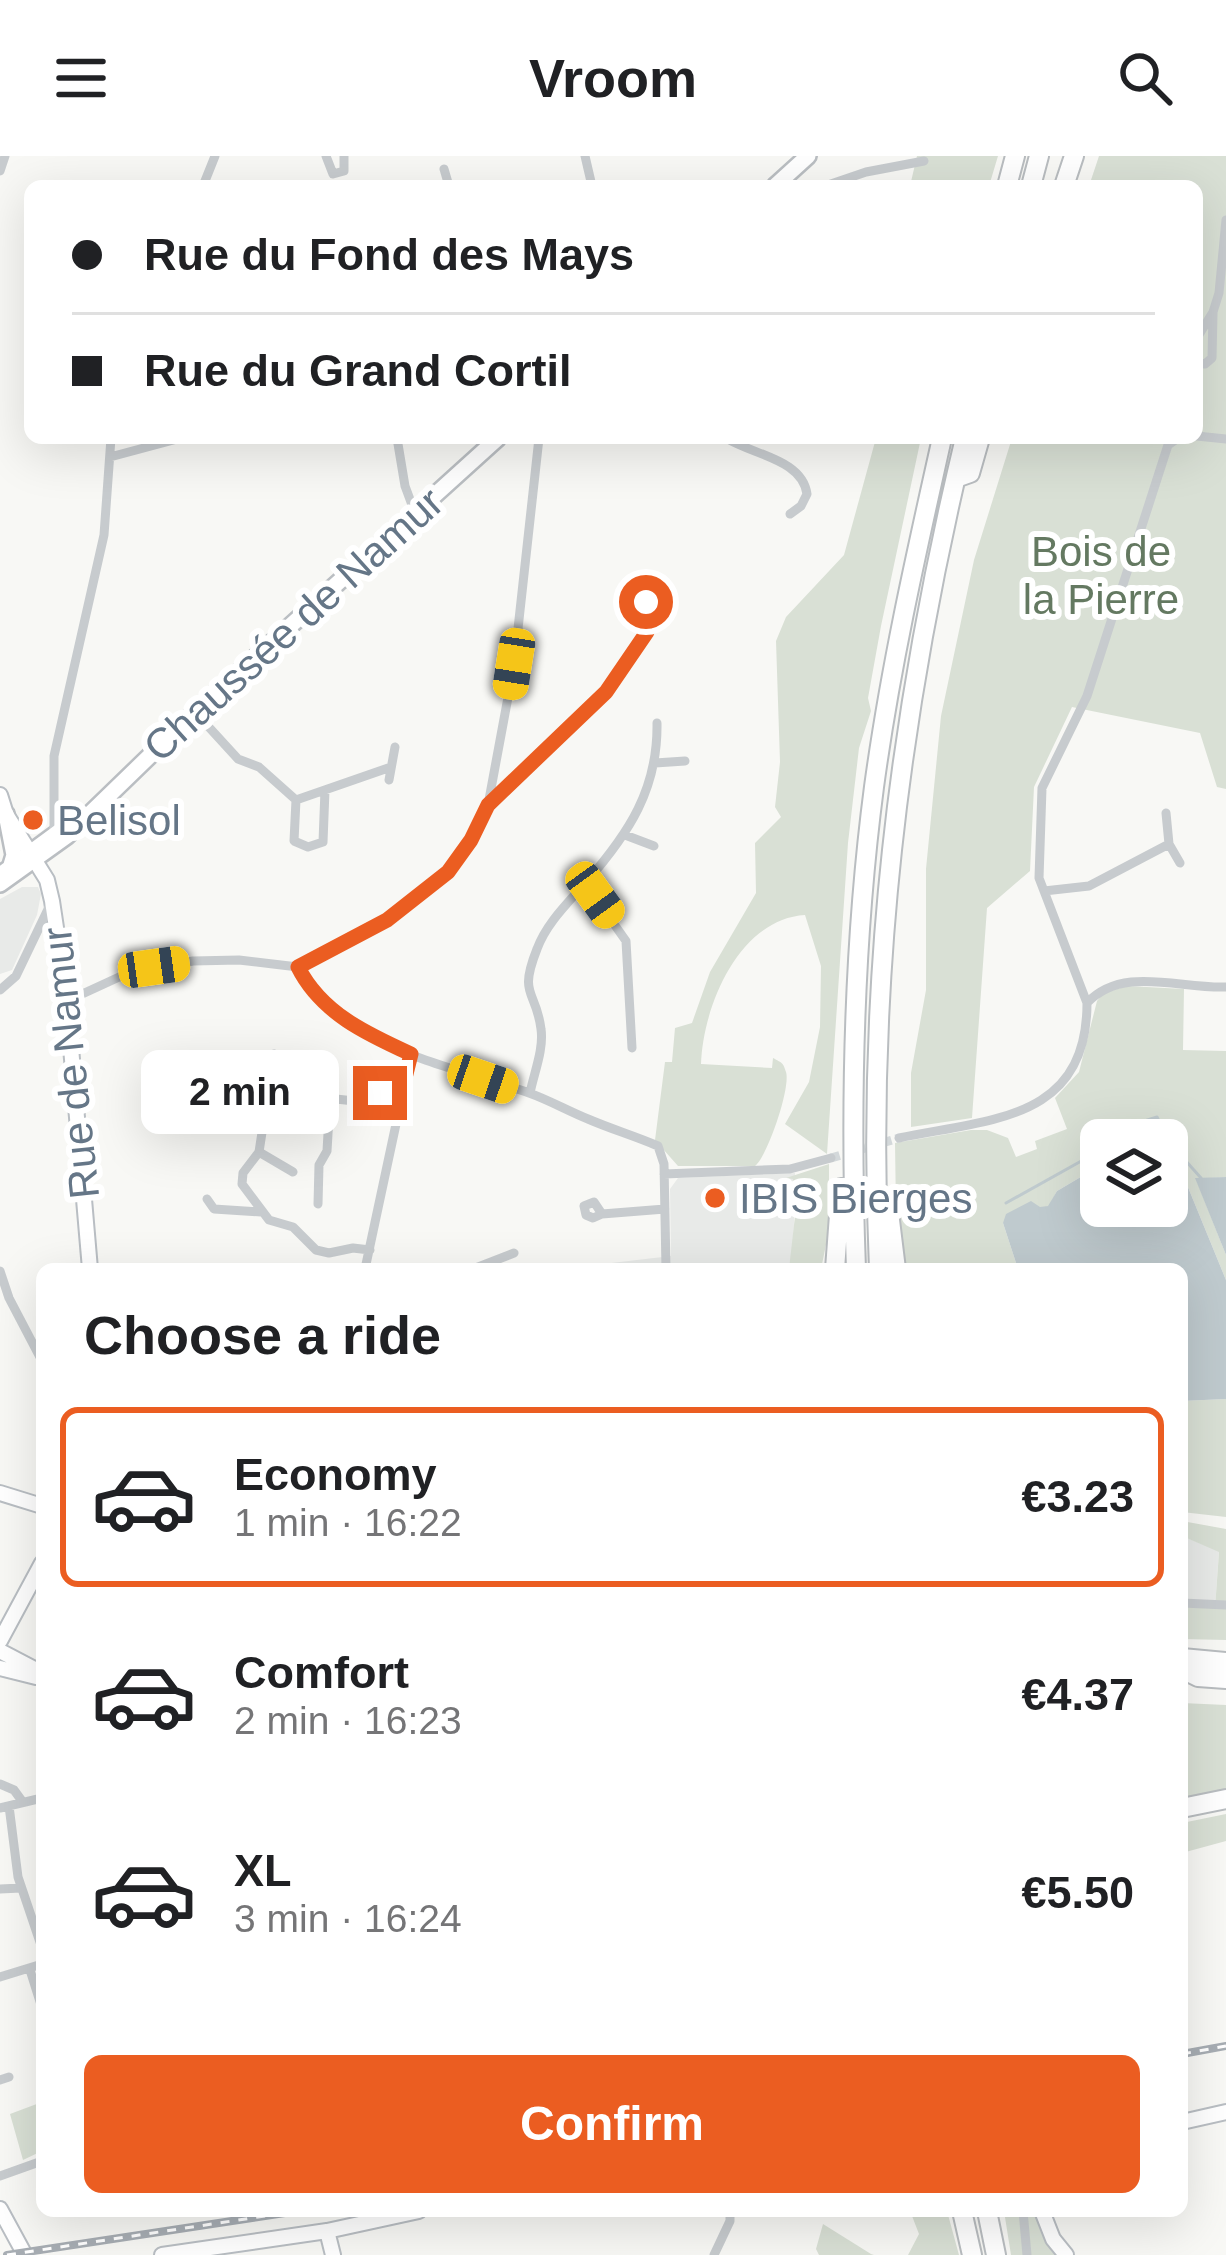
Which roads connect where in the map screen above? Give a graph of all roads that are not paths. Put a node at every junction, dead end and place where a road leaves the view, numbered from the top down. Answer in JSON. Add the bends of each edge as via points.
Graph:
{"nodes":[{"id":1,"x":5,"y":156,"type":"edge"},
{"id":2,"x":326,"y":156,"type":"edge"},
{"id":3,"x":344,"y":156,"type":"edge"},
{"id":4,"x":808,"y":156,"type":"edge"},
{"id":5,"x":924,"y":161,"type":"dead end"},
{"id":6,"x":444,"y":169,"type":"dead end"},
{"id":7,"x":0,"y":171,"type":"edge"},
{"id":8,"x":447,"y":180,"type":"edge"},
{"id":9,"x":782,"y":180,"type":"edge"},
{"id":10,"x":842,"y":180,"type":"edge"},
{"id":11,"x":1226,"y":220,"type":"edge"},
{"id":12,"x":1222,"y":293,"type":"edge"},
{"id":13,"x":1213,"y":312,"type":"junction"},
{"id":14,"x":1203,"y":328,"type":"edge"},
{"id":15,"x":1203,"y":364,"type":"edge"},
{"id":16,"x":111,"y":444,"type":"edge"},
{"id":17,"x":159,"y":444,"type":"edge"},
{"id":18,"x":398,"y":444,"type":"edge"},
{"id":19,"x":491,"y":444,"type":"edge"},
{"id":20,"x":538,"y":444,"type":"edge"},
{"id":21,"x":736,"y":444,"type":"edge"},
{"id":22,"x":941,"y":444,"type":"edge"},
{"id":23,"x":964,"y":444,"type":"edge"},
{"id":24,"x":978,"y":444,"type":"edge"},
{"id":25,"x":1169,"y":444,"type":"edge"},
{"id":26,"x":110,"y":457,"type":"junction"},
{"id":27,"x":956,"y":478,"type":"junction"},
{"id":28,"x":415,"y":513,"type":"junction"},
{"id":29,"x":790,"y":514,"type":"dead end"},
{"id":30,"x":641,"y":580,"type":"dead end"},
{"id":31,"x":195,"y":712,"type":"junction"},
{"id":32,"x":657,"y":724,"type":"dead end"},
{"id":33,"x":394,"y":746,"type":"dead end"},
{"id":34,"x":685,"y":760,"type":"dead end"},
{"id":35,"x":655,"y":763,"type":"junction"},
{"id":36,"x":391,"y":766,"type":"junction"},
{"id":37,"x":389,"y":780,"type":"dead end"},
{"id":38,"x":325,"y":790,"type":"junction"},
{"id":39,"x":0,"y":795,"type":"edge"},
{"id":40,"x":296,"y":800,"type":"junction"},
{"id":41,"x":488,"y":805,"type":"junction"},
{"id":42,"x":1166,"y":813,"type":"dead end"},
{"id":43,"x":6,"y":814,"type":"junction"},
{"id":44,"x":625,"y":835,"type":"junction"},
{"id":45,"x":54,"y":839,"type":"junction"},
{"id":46,"x":1169,"y":844,"type":"junction"},
{"id":47,"x":654,"y":846,"type":"dead end"},
{"id":48,"x":33,"y":856,"type":"junction"},
{"id":49,"x":1180,"y":863,"type":"dead end"},
{"id":50,"x":4,"y":875,"type":"edge"},
{"id":51,"x":585,"y":884,"type":"junction"},
{"id":52,"x":1044,"y":891,"type":"junction"},
{"id":53,"x":52,"y":901,"type":"junction"},
{"id":54,"x":298,"y":967,"type":"junction"},
{"id":55,"x":1226,"y":987,"type":"edge"},
{"id":56,"x":0,"y":990,"type":"edge"},
{"id":57,"x":67,"y":1001,"type":"junction"},
{"id":58,"x":1087,"y":1003,"type":"junction"},
{"id":59,"x":632,"y":1048,"type":"dead end"},
{"id":60,"x":274,"y":1054,"type":"dead end"},
{"id":61,"x":411,"y":1054,"type":"junction"},
{"id":62,"x":270,"y":1092,"type":"junction"},
{"id":63,"x":530,"y":1093,"type":"junction"},
{"id":64,"x":401,"y":1094,"type":"junction"},
{"id":65,"x":330,"y":1099,"type":"junction"},
{"id":66,"x":898,"y":1138,"type":"tunnel mouth"},
{"id":67,"x":259,"y":1152,"type":"junction"},
{"id":68,"x":831,"y":1158,"type":"tunnel mouth"},
{"id":69,"x":852,"y":1171,"type":"junction"},
{"id":70,"x":293,"y":1172,"type":"dead end"},
{"id":71,"x":664,"y":1174,"type":"junction"},
{"id":72,"x":876,"y":1197,"type":"junction"},
{"id":73,"x":206,"y":1198,"type":"dead end"},
{"id":74,"x":318,"y":1204,"type":"dead end"},
{"id":75,"x":665,"y":1209,"type":"junction"},
{"id":76,"x":261,"y":1212,"type":"junction"},
{"id":77,"x":602,"y":1214,"type":"dead end"},
{"id":78,"x":370,"y":1250,"type":"junction"},
{"id":79,"x":514,"y":1253,"type":"dead end"},
{"id":80,"x":90,"y":1263,"type":"edge"},
{"id":81,"x":367,"y":1263,"type":"edge"},
{"id":82,"x":488,"y":1263,"type":"edge"},
{"id":83,"x":666,"y":1263,"type":"edge"},
{"id":84,"x":836,"y":1263,"type":"edge"},
{"id":85,"x":856,"y":1263,"type":"edge"},
{"id":86,"x":879,"y":1263,"type":"edge"},
{"id":87,"x":895,"y":1263,"type":"edge"},
{"id":88,"x":0,"y":1271,"type":"edge"},
{"id":89,"x":36,"y":1350,"type":"edge"},
{"id":90,"x":0,"y":1493,"type":"edge"},
{"id":91,"x":36,"y":1504,"type":"edge"},
{"id":92,"x":36,"y":1575,"type":"edge"},
{"id":93,"x":1188,"y":1603,"type":"edge"},
{"id":94,"x":1226,"y":1605,"type":"edge"},
{"id":95,"x":0,"y":1646,"type":"edge"},
{"id":96,"x":1226,"y":1667,"type":"edge"},
{"id":97,"x":0,"y":1668,"type":"edge"},
{"id":98,"x":1188,"y":1668,"type":"edge"},
{"id":99,"x":36,"y":1672,"type":"edge"},
{"id":100,"x":36,"y":1675,"type":"edge"},
{"id":101,"x":0,"y":1784,"type":"edge"},
{"id":102,"x":1226,"y":1798,"type":"edge"},
{"id":103,"x":36,"y":1799,"type":"edge"},
{"id":104,"x":22,"y":1801,"type":"junction"},
{"id":105,"x":4,"y":1807,"type":"edge"},
{"id":106,"x":1188,"y":1807,"type":"edge"},
{"id":107,"x":1226,"y":1810,"type":"edge"},
{"id":108,"x":1188,"y":1818,"type":"edge"},
{"id":109,"x":21,"y":1888,"type":"junction"},
{"id":110,"x":0,"y":1889,"type":"edge"},
{"id":111,"x":36,"y":1931,"type":"edge"},
{"id":112,"x":36,"y":1967,"type":"edge"},
{"id":113,"x":30,"y":1970,"type":"junction"},
{"id":114,"x":0,"y":1977,"type":"edge"},
{"id":115,"x":36,"y":1989,"type":"edge"},
{"id":116,"x":1226,"y":2112,"type":"edge"},
{"id":117,"x":1188,"y":2121,"type":"edge"},
{"id":118,"x":36,"y":2163,"type":"edge"},
{"id":119,"x":0,"y":2176,"type":"edge"},
{"id":120,"x":0,"y":2209,"type":"edge"},
{"id":121,"x":391,"y":2217,"type":"edge"},
{"id":122,"x":728,"y":2217,"type":"edge"},
{"id":123,"x":963,"y":2217,"type":"edge"},
{"id":124,"x":988,"y":2217,"type":"edge"},
{"id":125,"x":1024,"y":2217,"type":"edge"},
{"id":126,"x":1044,"y":2217,"type":"edge"},
{"id":127,"x":326,"y":2231,"type":"junction"},
{"id":128,"x":25,"y":2255,"type":"edge"},
{"id":129,"x":162,"y":2255,"type":"edge"},
{"id":130,"x":333,"y":2255,"type":"edge"},
{"id":131,"x":714,"y":2255,"type":"edge"},
{"id":132,"x":972,"y":2255,"type":"edge"},
{"id":133,"x":996,"y":2255,"type":"edge"},
{"id":134,"x":1027,"y":2255,"type":"edge"},
{"id":135,"x":1066,"y":2255,"type":"edge"}],
"edges":[{"from":1,"to":7,"type":"street"},
{"from":2,"to":3,"type":"street","via":[[334,174],[344,171]]},
{"from":4,"to":9,"type":"main road"},
{"from":5,"to":10,"type":"street"},
{"from":6,"to":8,"type":"street"},
{"from":11,"to":12,"type":"street"},
{"from":12,"to":13,"type":"street"},
{"from":13,"to":14,"type":"street"},
{"from":13,"to":15,"type":"street","via":[[1212,358]]},
{"from":16,"to":26,"type":"street"},
{"from":17,"to":26,"type":"street"},
{"from":18,"to":28,"type":"street"},
{"from":19,"to":28,"type":"main road","name":"Chaussée de Namur"},
{"from":20,"to":41,"type":"street","via":[[514,664]]},
{"from":21,"to":29,"type":"street","via":[[802,477],[807,494]]},
{"from":22,"to":69,"type":"highway","via":[[874,790]]},
{"from":23,"to":27,"type":"highway"},
{"from":24,"to":27,"type":"highway","via":[[970,473]]},
{"from":25,"to":52,"type":"street","via":[[1087,696],[1043,781]]},
{"from":26,"to":45,"type":"street","via":[[104,535],[54,756]]},
{"from":27,"to":72,"type":"highway","via":[[889,855]]},
{"from":28,"to":31,"type":"main road","name":"Chaussée de Namur"},
{"from":30,"to":41,"type":"street","via":[[647,632],[606,692]]},
{"from":31,"to":40,"type":"street","via":[[238,759]]},
{"from":31,"to":45,"type":"main road","name":"Chaussée de Namur"},
{"from":32,"to":35,"type":"street"},
{"from":33,"to":36,"type":"street"},
{"from":34,"to":35,"type":"street"},
{"from":35,"to":44,"type":"street"},
{"from":36,"to":37,"type":"street"},
{"from":36,"to":38,"type":"street"},
{"from":38,"to":40,"type":"street"},
{"from":38,"to":40,"type":"street","via":[[323,842],[308,847],[294,841]]},
{"from":39,"to":43,"type":"street","name":"Rue de Namur"},
{"from":41,"to":54,"type":"street","via":[[460,857],[431,887]]},
{"from":42,"to":46,"type":"street"},
{"from":43,"to":48,"type":"street","name":"Rue de Namur"},
{"from":43,"to":50,"type":"main road","via":[[14,855]]},
{"from":44,"to":47,"type":"street"},
{"from":44,"to":51,"type":"street"},
{"from":45,"to":48,"type":"main road","name":"Chaussée de Namur"},
{"from":46,"to":49,"type":"street"},
{"from":46,"to":52,"type":"street","via":[[1089,886]]},
{"from":48,"to":50,"type":"main road","name":"Chaussée de Namur"},
{"from":48,"to":53,"type":"street","name":"Rue de Namur"},
{"from":51,"to":59,"type":"street","via":[[626,940]]},
{"from":51,"to":63,"type":"street","via":[[548,927],[532,962],[527,991],[542,1035]]},
{"from":52,"to":58,"type":"street"},
{"from":53,"to":56,"type":"street","via":[[16,976]]},
{"from":53,"to":57,"type":"street","name":"Rue de Namur"},
{"from":54,"to":57,"type":"street","via":[[193,961],[130,972]]},
{"from":54,"to":61,"type":"street","via":[[335,1013]]},
{"from":55,"to":58,"type":"street","via":[[1124,981]]},
{"from":57,"to":80,"type":"street","name":"Rue de Namur"},
{"from":58,"to":66,"type":"street","via":[[1080,1060],[1052,1094],[1003,1116]]},
{"from":60,"to":62,"type":"street"},
{"from":61,"to":63,"type":"street"},
{"from":61,"to":64,"type":"street"},
{"from":62,"to":65,"type":"street"},
{"from":62,"to":67,"type":"street"},
{"from":63,"to":71,"type":"street","via":[[658,1146]]},
{"from":64,"to":65,"type":"street"},
{"from":64,"to":78,"type":"street"},
{"from":65,"to":74,"type":"street"},
{"from":67,"to":70,"type":"street"},
{"from":67,"to":76,"type":"street","via":[[242,1180]]},
{"from":68,"to":71,"type":"street","via":[[790,1168]]},
{"from":69,"to":84,"type":"highway","via":[[841,1181]]},
{"from":69,"to":85,"type":"highway"},
{"from":71,"to":75,"type":"street"},
{"from":72,"to":86,"type":"highway"},
{"from":72,"to":87,"type":"highway","via":[[888,1204]]},
{"from":73,"to":76,"type":"street","via":[[214,1209]]},
{"from":75,"to":77,"type":"street"},
{"from":75,"to":83,"type":"street"},
{"from":76,"to":78,"type":"street","via":[[316,1250]]},
{"from":78,"to":81,"type":"street"},
{"from":79,"to":82,"type":"street"},
{"from":88,"to":89,"type":"street"},
{"from":90,"to":91,"type":"street"},
{"from":92,"to":95,"type":"street"},
{"from":93,"to":94,"type":"street"},
{"from":95,"to":99,"type":"street"},
{"from":96,"to":98,"type":"highway","via":[[1198,1677]]},
{"from":97,"to":100,"type":"street"},
{"from":101,"to":104,"type":"street"},
{"from":102,"to":106,"type":"highway"},
{"from":103,"to":104,"type":"street"},
{"from":104,"to":105,"type":"street"},
{"from":105,"to":109,"type":"street"},
{"from":107,"to":108,"type":"highway"},
{"from":109,"to":110,"type":"street"},
{"from":109,"to":111,"type":"street"},
{"from":112,"to":113,"type":"street"},
{"from":113,"to":114,"type":"street"},
{"from":113,"to":115,"type":"street"},
{"from":116,"to":117,"type":"street"},
{"from":118,"to":119,"type":"street"},
{"from":120,"to":128,"type":"street"},
{"from":121,"to":127,"type":"street"},
{"from":122,"to":131,"type":"street"},
{"from":123,"to":132,"type":"highway"},
{"from":124,"to":133,"type":"highway"},
{"from":125,"to":134,"type":"street"},
{"from":126,"to":135,"type":"street"},
{"from":127,"to":129,"type":"street"},
{"from":127,"to":130,"type":"street"}]}
